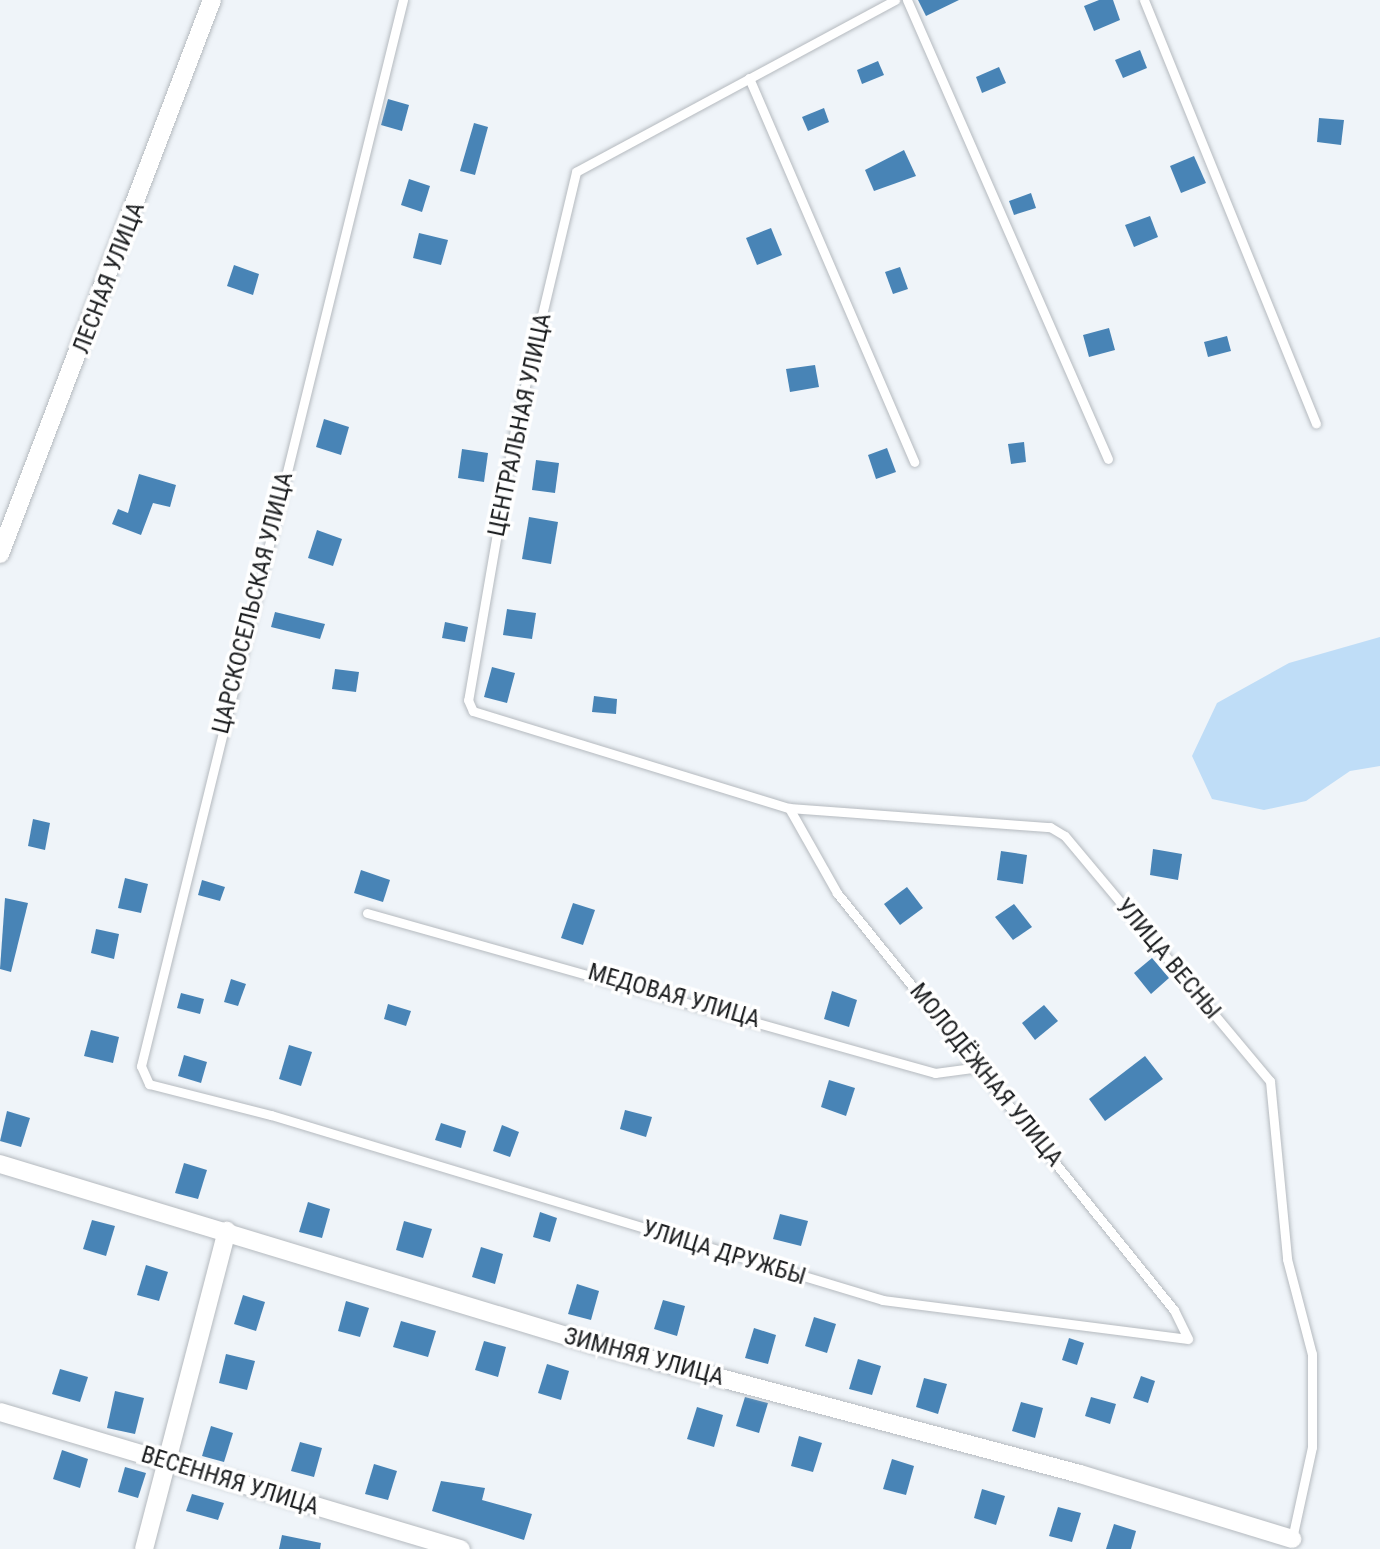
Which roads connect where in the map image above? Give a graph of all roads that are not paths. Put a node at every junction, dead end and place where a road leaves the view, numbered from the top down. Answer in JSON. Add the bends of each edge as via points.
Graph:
{"nodes":[{"id":1,"x":212,"y":0,"type":"edge"},
{"id":2,"x":403,"y":0,"type":"edge"},
{"id":3,"x":895,"y":0,"type":"edge"},
{"id":4,"x":907,"y":0,"type":"edge"},
{"id":5,"x":1144,"y":0,"type":"edge"},
{"id":6,"x":749,"y":78,"type":"junction"},
{"id":7,"x":1316,"y":423,"type":"dead end"},
{"id":8,"x":1108,"y":459,"type":"dead end"},
{"id":9,"x":914,"y":462,"type":"dead end"},
{"id":10,"x":0,"y":554,"type":"edge"},
{"id":11,"x":789,"y":808,"type":"junction"},
{"id":12,"x":1065,"y":836,"type":"joint"},
{"id":13,"x":367,"y":913,"type":"dead end"},
{"id":14,"x":980,"y":1067,"type":"junction"},
{"id":15,"x":271,"y":1115,"type":"joint"},
{"id":16,"x":0,"y":1164,"type":"edge"},
{"id":17,"x":227,"y":1231,"type":"junction"},
{"id":18,"x":1188,"y":1339,"type":"joint"},
{"id":19,"x":0,"y":1412,"type":"edge"},
{"id":20,"x":167,"y":1462,"type":"junction"},
{"id":21,"x":1292,"y":1539,"type":"joint"},
{"id":22,"x":144,"y":1549,"type":"edge"},
{"id":23,"x":461,"y":1549,"type":"edge"}],
"edges":[{"from":1,"to":10,"type":"street","name":"ЛЕСНАЯ УЛИЦА"},
{"from":2,"to":15,"type":"lane","name":"ЦАРСКОСЕЛЬСКАЯ УЛИЦА","via":[[141,1066],[149,1084]]},
{"from":3,"to":6,"type":"lane","name":"ЦЕНТРАЛЬНАЯ УЛИЦА"},
{"from":4,"to":8,"type":"lane"},
{"from":5,"to":7,"type":"lane"},
{"from":6,"to":9,"type":"lane"},
{"from":6,"to":11,"type":"lane","name":"ЦЕНТРАЛЬНАЯ УЛИЦА","via":[[576,172],[515,429],[468,700],[473,711]]},
{"from":11,"to":12,"type":"lane","name":"ЦЕНТРАЛЬНАЯ УЛИЦА","via":[[1050,827]]},
{"from":11,"to":14,"type":"lane","name":"МОЛОДЁЖНАЯ УЛИЦА","via":[[837,893]]},
{"from":12,"to":21,"type":"lane","name":"УЛИЦА ВЕСНЫ","via":[[1270,1081],[1287,1259],[1312,1354],[1312,1447]]},
{"from":13,"to":14,"type":"lane","name":"МЕДОВАЯ УЛИЦА","via":[[935,1073]]},
{"from":14,"to":18,"type":"lane","name":"МОЛОДЁЖНАЯ УЛИЦА","via":[[1174,1310]]},
{"from":15,"to":18,"type":"lane","name":"УЛИЦА ДРУЖБЫ","via":[[883,1300]]},
{"from":16,"to":17,"type":"street","name":"ЗИМНЯЯ УЛИЦА"},
{"from":17,"to":20,"type":"street"},
{"from":17,"to":21,"type":"street","name":"ЗИМНЯЯ УЛИЦА","via":[[593,1344],[1080,1474]]},
{"from":19,"to":20,"type":"street","name":"ВЕСЕННЯЯ УЛИЦА"},
{"from":20,"to":22,"type":"street"},
{"from":20,"to":23,"type":"street","name":"ВЕСЕННЯЯ УЛИЦА"}]}
